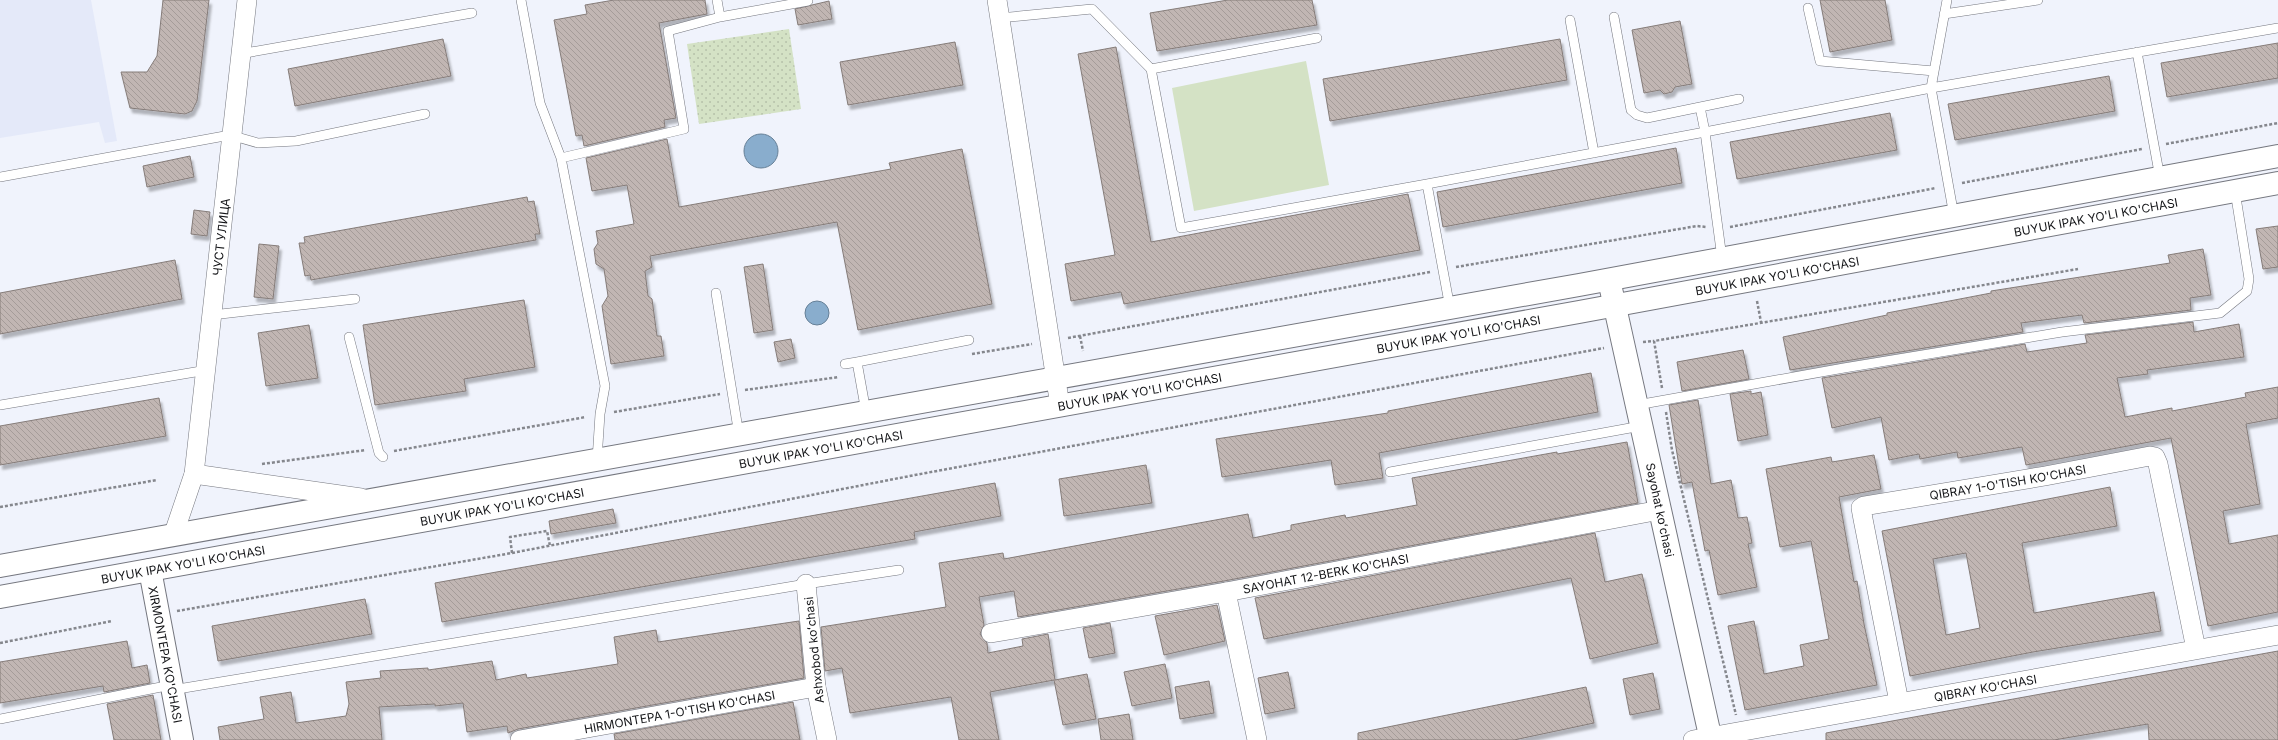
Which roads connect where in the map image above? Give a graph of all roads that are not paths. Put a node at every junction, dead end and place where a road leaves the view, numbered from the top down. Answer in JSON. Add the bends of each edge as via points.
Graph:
{"nodes":[{"id":1,"x":247,"y":0,"type":"edge"},
{"id":2,"x":521,"y":0,"type":"edge"},
{"id":3,"x":717,"y":0,"type":"edge"},
{"id":4,"x":996,"y":0,"type":"edge"},
{"id":5,"x":1096,"y":0,"type":"edge"},
{"id":6,"x":1947,"y":0,"type":"edge"},
{"id":7,"x":2038,"y":0,"type":"edge"},
{"id":8,"x":808,"y":1,"type":"edge"},
{"id":9,"x":1808,"y":8,"type":"dead end"},
{"id":10,"x":1092,"y":9,"type":"junction"},
{"id":11,"x":472,"y":13,"type":"dead end"},
{"id":12,"x":1944,"y":14,"type":"junction"},
{"id":13,"x":1614,"y":17,"type":"dead end"},
{"id":14,"x":720,"y":18,"type":"junction"},
{"id":15,"x":1000,"y":18,"type":"junction"},
{"id":16,"x":1570,"y":20,"type":"dead end"},
{"id":17,"x":2278,"y":28,"type":"edge"},
{"id":18,"x":1317,"y":38,"type":"dead end"},
{"id":19,"x":2137,"y":52,"type":"junction"},
{"id":20,"x":240,"y":54,"type":"junction"},
{"id":21,"x":1151,"y":69,"type":"junction"},
{"id":22,"x":1934,"y":71,"type":"junction"},
{"id":23,"x":1931,"y":88,"type":"junction"},
{"id":24,"x":1739,"y":99,"type":"dead end"},
{"id":25,"x":1700,"y":107,"type":"junction"},
{"id":26,"x":425,"y":114,"type":"dead end"},
{"id":27,"x":1705,"y":132,"type":"junction"},
{"id":28,"x":230,"y":135,"type":"junction"},
{"id":29,"x":1594,"y":153,"type":"junction"},
{"id":30,"x":2278,"y":156,"type":"edge"},
{"id":31,"x":561,"y":158,"type":"junction"},
{"id":32,"x":0,"y":177,"type":"edge"},
{"id":33,"x":2160,"y":178,"type":"junction"},
{"id":34,"x":2278,"y":183,"type":"edge"},
{"id":35,"x":1427,"y":184,"type":"junction"},
{"id":36,"x":2235,"y":191,"type":"junction"},
{"id":37,"x":1954,"y":216,"type":"junction"},
{"id":38,"x":1722,"y":259,"type":"junction"},
{"id":39,"x":1609,"y":280,"type":"junction"},
{"id":40,"x":716,"y":293,"type":"dead end"},
{"id":41,"x":356,"y":300,"type":"dead end"},
{"id":42,"x":1615,"y":306,"type":"junction"},
{"id":43,"x":1450,"y":308,"type":"junction"},
{"id":44,"x":212,"y":314,"type":"junction"},
{"id":45,"x":349,"y":337,"type":"dead end"},
{"id":46,"x":969,"y":340,"type":"dead end"},
{"id":47,"x":858,"y":362,"type":"junction"},
{"id":48,"x":845,"y":364,"type":"dead end"},
{"id":49,"x":207,"y":370,"type":"junction"},
{"id":50,"x":1056,"y":379,"type":"junction"},
{"id":51,"x":0,"y":405,"type":"edge"},
{"id":52,"x":1060,"y":406,"type":"junction"},
{"id":53,"x":866,"y":412,"type":"junction"},
{"id":54,"x":1639,"y":415,"type":"junction"},
{"id":55,"x":739,"y":435,"type":"junction"},
{"id":56,"x":381,"y":455,"type":"road end"},
{"id":57,"x":597,"y":460,"type":"junction"},
{"id":58,"x":1390,"y":472,"type":"dead end"},
{"id":59,"x":194,"y":474,"type":"junction"},
{"id":60,"x":373,"y":500,"type":"junction"},
{"id":61,"x":1660,"y":510,"type":"junction"},
{"id":62,"x":173,"y":536,"type":"junction"},
{"id":63,"x":138,"y":542,"type":"junction"},
{"id":64,"x":0,"y":566,"type":"edge"},
{"id":65,"x":150,"y":570,"type":"junction"},
{"id":66,"x":899,"y":570,"type":"dead end"},
{"id":67,"x":806,"y":584,"type":"junction"},
{"id":68,"x":1226,"y":592,"type":"junction"},
{"id":69,"x":0,"y":597,"type":"edge"},
{"id":70,"x":991,"y":634,"type":"dead end"},
{"id":71,"x":2278,"y":635,"type":"edge"},
{"id":72,"x":2196,"y":649,"type":"junction"},
{"id":73,"x":816,"y":687,"type":"junction"},
{"id":74,"x":172,"y":688,"type":"junction"},
{"id":75,"x":1899,"y":702,"type":"junction"},
{"id":76,"x":0,"y":718,"type":"edge"},
{"id":77,"x":1705,"y":739,"type":"edge"},
{"id":78,"x":182,"y":740,"type":"edge"},
{"id":79,"x":520,"y":740,"type":"edge"},
{"id":80,"x":827,"y":740,"type":"edge"},
{"id":81,"x":1257,"y":740,"type":"edge"}],
"edges":[{"from":1,"to":20,"type":"street","name":"ЧУСТ УЛИЦА"},
{"from":2,"to":31,"type":"lane","via":[[540,103]]},
{"from":3,"to":14,"type":"lane"},
{"from":4,"to":15,"type":"street"},
{"from":5,"to":10,"type":"lane"},
{"from":6,"to":12,"type":"lane"},
{"from":7,"to":12,"type":"lane"},
{"from":8,"to":14,"type":"lane"},
{"from":9,"to":22,"type":"lane","via":[[1820,60]]},
{"from":10,"to":15,"type":"lane"},
{"from":10,"to":21,"type":"lane"},
{"from":11,"to":20,"type":"lane"},
{"from":12,"to":22,"type":"lane"},
{"from":13,"to":25,"type":"lane","via":[[1631,110],[1647,118]]},
{"from":14,"to":31,"type":"lane","via":[[668,31],[684,129]]},
{"from":15,"to":50,"type":"street"},
{"from":16,"to":29,"type":"lane"},
{"from":17,"to":19,"type":"lane"},
{"from":18,"to":21,"type":"lane"},
{"from":19,"to":23,"type":"lane"},
{"from":19,"to":33,"type":"lane"},
{"from":20,"to":28,"type":"street","name":"ЧУСТ УЛИЦА"},
{"from":21,"to":35,"type":"lane","via":[[1180,228]]},
{"from":22,"to":23,"type":"lane"},
{"from":23,"to":27,"type":"lane"},
{"from":23,"to":37,"type":"lane"},
{"from":24,"to":25,"type":"lane"},
{"from":25,"to":27,"type":"lane"},
{"from":26,"to":28,"type":"lane","via":[[296,141],[258,143]]},
{"from":27,"to":29,"type":"lane"},
{"from":27,"to":38,"type":"lane"},
{"from":28,"to":32,"type":"lane"},
{"from":28,"to":44,"type":"street","name":"ЧУСТ УЛИЦА"},
{"from":29,"to":35,"type":"lane"},
{"from":30,"to":33,"type":"main road"},
{"from":31,"to":57,"type":"lane","via":[[605,386]]},
{"from":33,"to":37,"type":"main road"},
{"from":34,"to":36,"type":"main road","name":"BUYUK IPAK YO'LI KO'CHASI"},
{"from":35,"to":43,"type":"lane"},
{"from":36,"to":42,"type":"main road","name":"BUYUK IPAK YO'LI KO'CHASI"},
{"from":36,"to":54,"type":"lane","via":[[2249,279],[2247,291],[2220,313],[2054,334],[1844,368],[1664,401]]},
{"from":37,"to":38,"type":"main road"},
{"from":38,"to":39,"type":"main road"},
{"from":39,"to":42,"type":"main road","name":"Sayohat koʻchasi"},
{"from":39,"to":43,"type":"main road"},
{"from":40,"to":55,"type":"lane"},
{"from":41,"to":44,"type":"lane"},
{"from":42,"to":52,"type":"main road","name":"BUYUK IPAK YO'LI KO'CHASI"},
{"from":42,"to":54,"type":"main road","name":"Sayohat koʻchasi"},
{"from":43,"to":50,"type":"main road"},
{"from":44,"to":49,"type":"street","name":"ЧУСТ УЛИЦА"},
{"from":45,"to":56,"type":"lane"},
{"from":46,"to":47,"type":"lane"},
{"from":47,"to":48,"type":"lane"},
{"from":47,"to":53,"type":"lane"},
{"from":49,"to":51,"type":"lane"},
{"from":49,"to":59,"type":"street","name":"ЧУСТ УЛИЦА"},
{"from":50,"to":52,"type":"street"},
{"from":50,"to":53,"type":"main road"},
{"from":52,"to":65,"type":"main road","name":"BUYUK IPAK YO'LI KO'CHASI"},
{"from":53,"to":55,"type":"main road"},
{"from":54,"to":58,"type":"lane"},
{"from":54,"to":61,"type":"main road","name":"Sayohat koʻchasi"},
{"from":55,"to":57,"type":"main road"},
{"from":57,"to":60,"type":"main road"},
{"from":59,"to":60,"type":"street"},
{"from":59,"to":62,"type":"street","name":"ЧУСТ УЛИЦА"},
{"from":60,"to":62,"type":"main road"},
{"from":61,"to":68,"type":"street","name":"SAYOHAT 12-BERK KO'CHASI"},
{"from":61,"to":77,"type":"main road","name":"Sayohat koʻchasi"},
{"from":62,"to":63,"type":"main road"},
{"from":62,"to":65,"type":"main road","name":"XIRMONTEPA KO'CHASI"},
{"from":63,"to":64,"type":"main road"},
{"from":63,"to":65,"type":"main road","name":"XIRMONTEPA KO'CHASI"},
{"from":65,"to":69,"type":"main road","name":"BUYUK IPAK YO'LI KO'CHASI"},
{"from":65,"to":74,"type":"main road","name":"XIRMONTEPA KO'CHASI"},
{"from":66,"to":67,"type":"lane"},
{"from":67,"to":73,"type":"street","name":"Ashxobod koʻchasi"},
{"from":67,"to":74,"type":"lane"},
{"from":68,"to":70,"type":"street","name":"SAYOHAT 12-BERK KO'CHASI"},
{"from":68,"to":81,"type":"street"},
{"from":71,"to":72,"type":"street","name":"QIBRAY KO'CHASI"},
{"from":72,"to":75,"type":"street","name":"QIBRAY KO'CHASI"},
{"from":72,"to":75,"type":"street","name":"QIBRAY 1-O'TISH KO'CHASI","via":[[2155,457],[1864,506],[1863,518]]},
{"from":73,"to":79,"type":"street","name":"HIRMONTEPA 1-O'TISH KO'CHASI"},
{"from":73,"to":80,"type":"street","name":"Ashxobod koʻchasi"},
{"from":74,"to":76,"type":"lane"},
{"from":74,"to":78,"type":"main road","name":"XIRMONTEPA KO'CHASI"},
{"from":75,"to":77,"type":"street","name":"QIBRAY KO'CHASI"}]}
